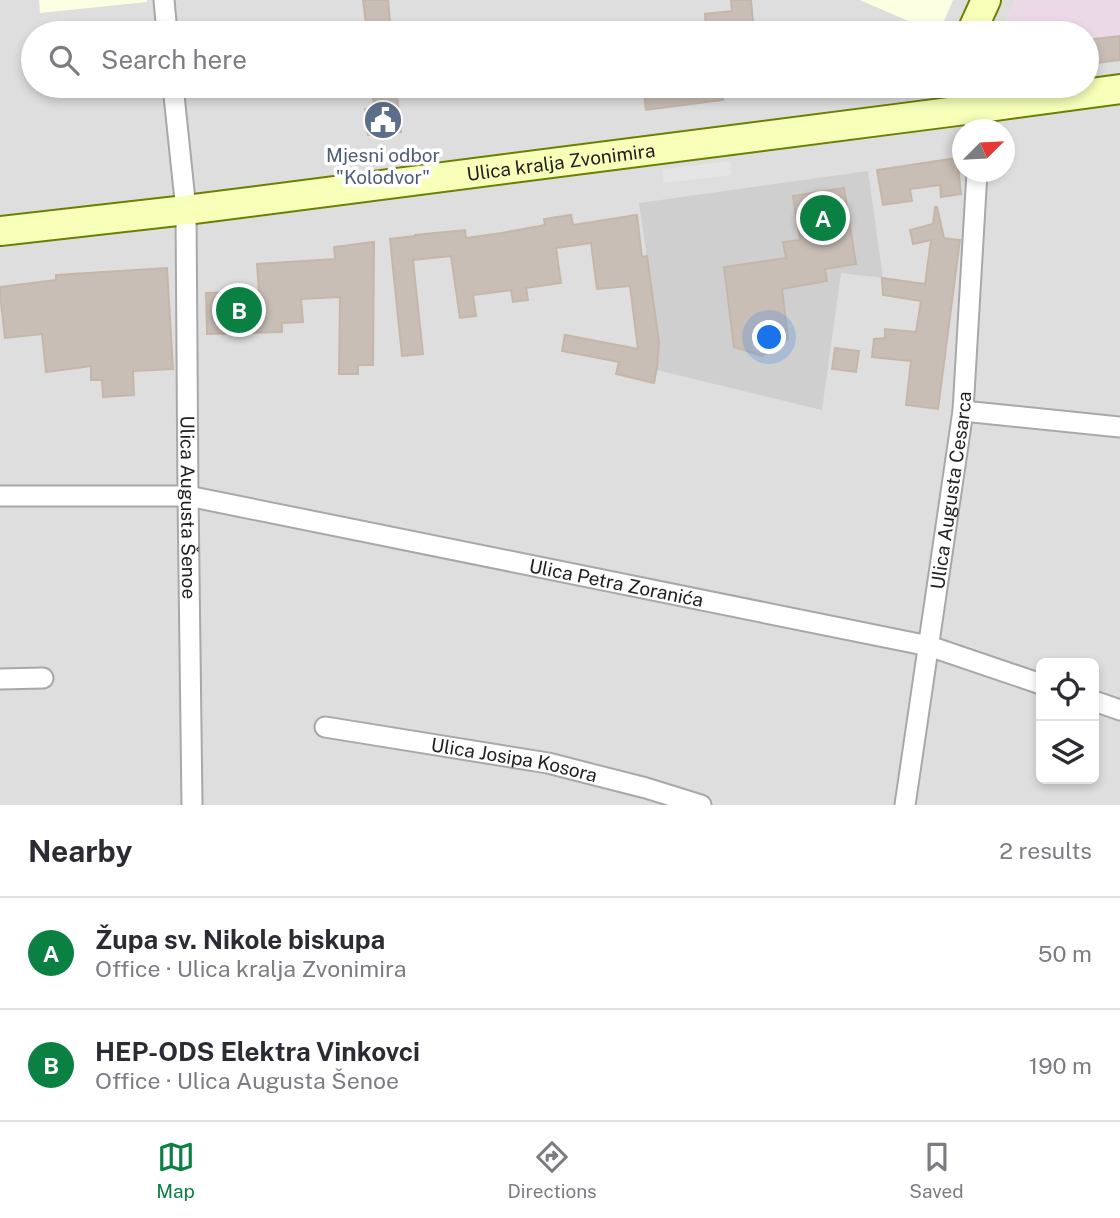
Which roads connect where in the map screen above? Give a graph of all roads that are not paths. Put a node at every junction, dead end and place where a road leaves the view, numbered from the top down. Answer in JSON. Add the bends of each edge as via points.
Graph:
{"nodes":[{"id":1,"x":164,"y":0,"type":"edge"},
{"id":2,"x":986,"y":0,"type":"edge"},
{"id":3,"x":166,"y":21,"type":"edge"},
{"id":4,"x":976,"y":21,"type":"edge"},
{"id":5,"x":1120,"y":89,"type":"edge"},
{"id":6,"x":1099,"y":92,"type":"edge"},
{"id":7,"x":174,"y":98,"type":"edge"},
{"id":8,"x":1049,"y":98,"type":"edge"},
{"id":9,"x":963,"y":109,"type":"edge"},
{"id":10,"x":976,"y":182,"type":"edge"},
{"id":11,"x":186,"y":211,"type":"junction"},
{"id":12,"x":0,"y":231,"type":"edge"},
{"id":13,"x":963,"y":411,"type":"junction"},
{"id":14,"x":1120,"y":427,"type":"edge"},
{"id":15,"x":0,"y":496,"type":"edge"},
{"id":16,"x":187,"y":496,"type":"junction"},
{"id":17,"x":929,"y":646,"type":"junction"},
{"id":18,"x":43,"y":678,"type":"dead end"},
{"id":19,"x":0,"y":679,"type":"edge"},
{"id":20,"x":1036,"y":682,"type":"edge"},
{"id":21,"x":1099,"y":703,"type":"edge"},
{"id":22,"x":1120,"y":710,"type":"edge"},
{"id":23,"x":325,"y":727,"type":"dead end"},
{"id":24,"x":644,"y":797,"type":"edge"},
{"id":25,"x":192,"y":805,"type":"edge"},
{"id":26,"x":701,"y":805,"type":"edge"},
{"id":27,"x":905,"y":805,"type":"edge"}],
"edges":[{"from":1,"to":3,"type":"street"},
{"from":2,"to":4,"type":"main road"},
{"from":5,"to":6,"type":"main road","name":"Ulica kralja Zvonimira"},
{"from":7,"to":11,"type":"street","name":"Ulica Augusta Šenoe"},
{"from":8,"to":9,"type":"main road","name":"Ulica kralja Zvonimira"},
{"from":9,"to":11,"type":"main road","name":"Ulica kralja Zvonimira"},
{"from":10,"to":13,"type":"street","name":"Ulica Augusta Cesarca"},
{"from":11,"to":12,"type":"main road","name":"Ulica kralja Zvonimira"},
{"from":11,"to":16,"type":"street","name":"Ulica Augusta Šenoe"},
{"from":13,"to":14,"type":"street"},
{"from":13,"to":17,"type":"street","name":"Ulica Augusta Cesarca"},
{"from":15,"to":16,"type":"street","name":"Ulica Petra Zoranića"},
{"from":16,"to":17,"type":"street","name":"Ulica Petra Zoranića"},
{"from":16,"to":25,"type":"street","name":"Ulica Augusta Šenoe"},
{"from":17,"to":20,"type":"street","name":"Ulica Petra Zoranića"},
{"from":17,"to":27,"type":"street","name":"Ulica Augusta Cesarca"},
{"from":18,"to":19,"type":"street"},
{"from":21,"to":22,"type":"street"},
{"from":23,"to":24,"type":"street","name":"Ulica Josipa Kosora","via":[[548,763]]},
{"from":24,"to":26,"type":"street","name":"Ulica Josipa Kosora"}]}
